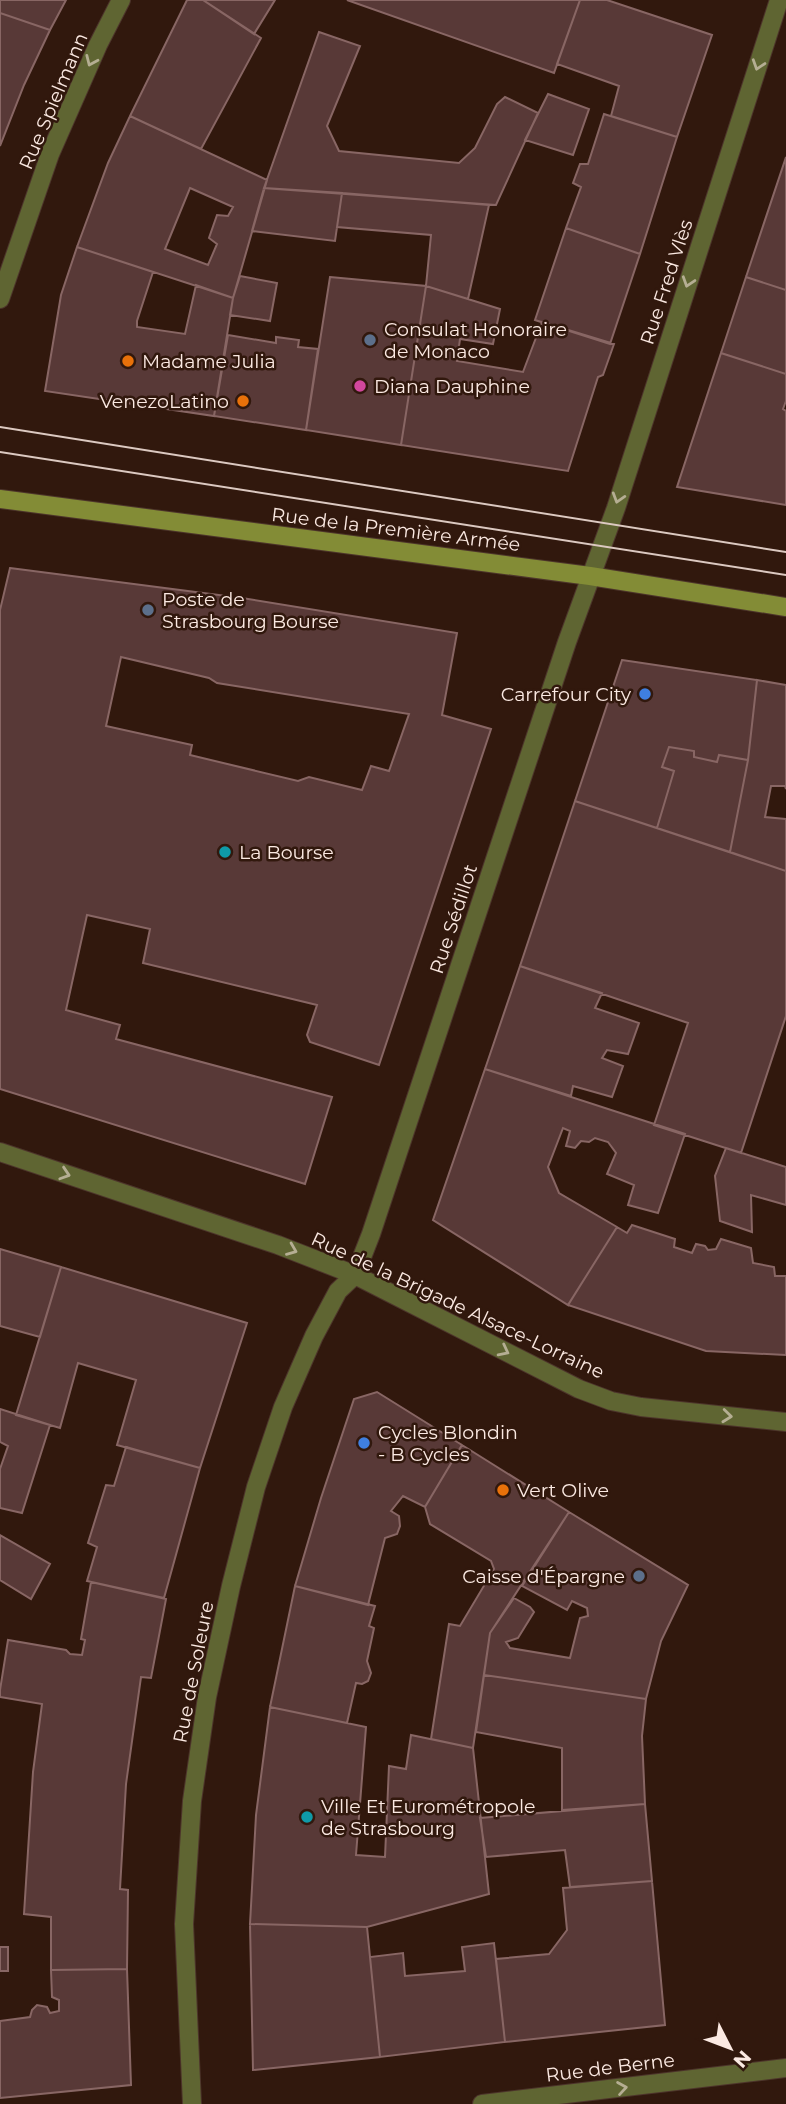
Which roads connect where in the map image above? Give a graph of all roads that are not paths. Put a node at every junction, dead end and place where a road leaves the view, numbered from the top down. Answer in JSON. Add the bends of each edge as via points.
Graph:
{"nodes":[{"id":1,"x":121,"y":0,"type":"edge"},
{"id":2,"x":779,"y":0,"type":"edge"},
{"id":3,"x":0,"y":299,"type":"edge"},
{"id":4,"x":0,"y":499,"type":"edge"},
{"id":5,"x":590,"y":576,"type":"junction"},
{"id":6,"x":786,"y":607,"type":"edge"},
{"id":7,"x":0,"y":1152,"type":"edge"},
{"id":8,"x":355,"y":1275,"type":"junction"},
{"id":9,"x":786,"y":1422,"type":"edge"},
{"id":10,"x":786,"y":2068,"type":"edge"},
{"id":11,"x":192,"y":2104,"type":"edge"},
{"id":12,"x":482,"y":2104,"type":"edge"}],
"edges":[{"from":1,"to":3,"type":"street","name":"Rue Spielmann","one_way":true,"via":[[50,154]]},
{"from":2,"to":5,"type":"street","name":"Rue Fred Vlès","one_way":true,"via":[[616,508]]},
{"from":4,"to":5,"type":"street","name":"Rue de la Première Armée"},
{"from":5,"to":6,"type":"street","name":"Rue de la Première Armée"},
{"from":5,"to":8,"type":"street","name":"Rue Sédillot"},
{"from":7,"to":8,"type":"street","name":"Rue de la Brigade Alsace-Lorraine","one_way":true,"via":[[278,1244]]},
{"from":8,"to":9,"type":"street","name":"Rue de la Brigade Alsace-Lorraine","one_way":true,"via":[[611,1401]]},
{"from":8,"to":11,"type":"street","name":"Rue de Soleure","via":[[332,1301],[283,1407],[256,1487],[207,1697],[192,1801],[184,1924]]},
{"from":12,"to":10,"type":"street","name":"Rue de Berne","one_way":true}]}
